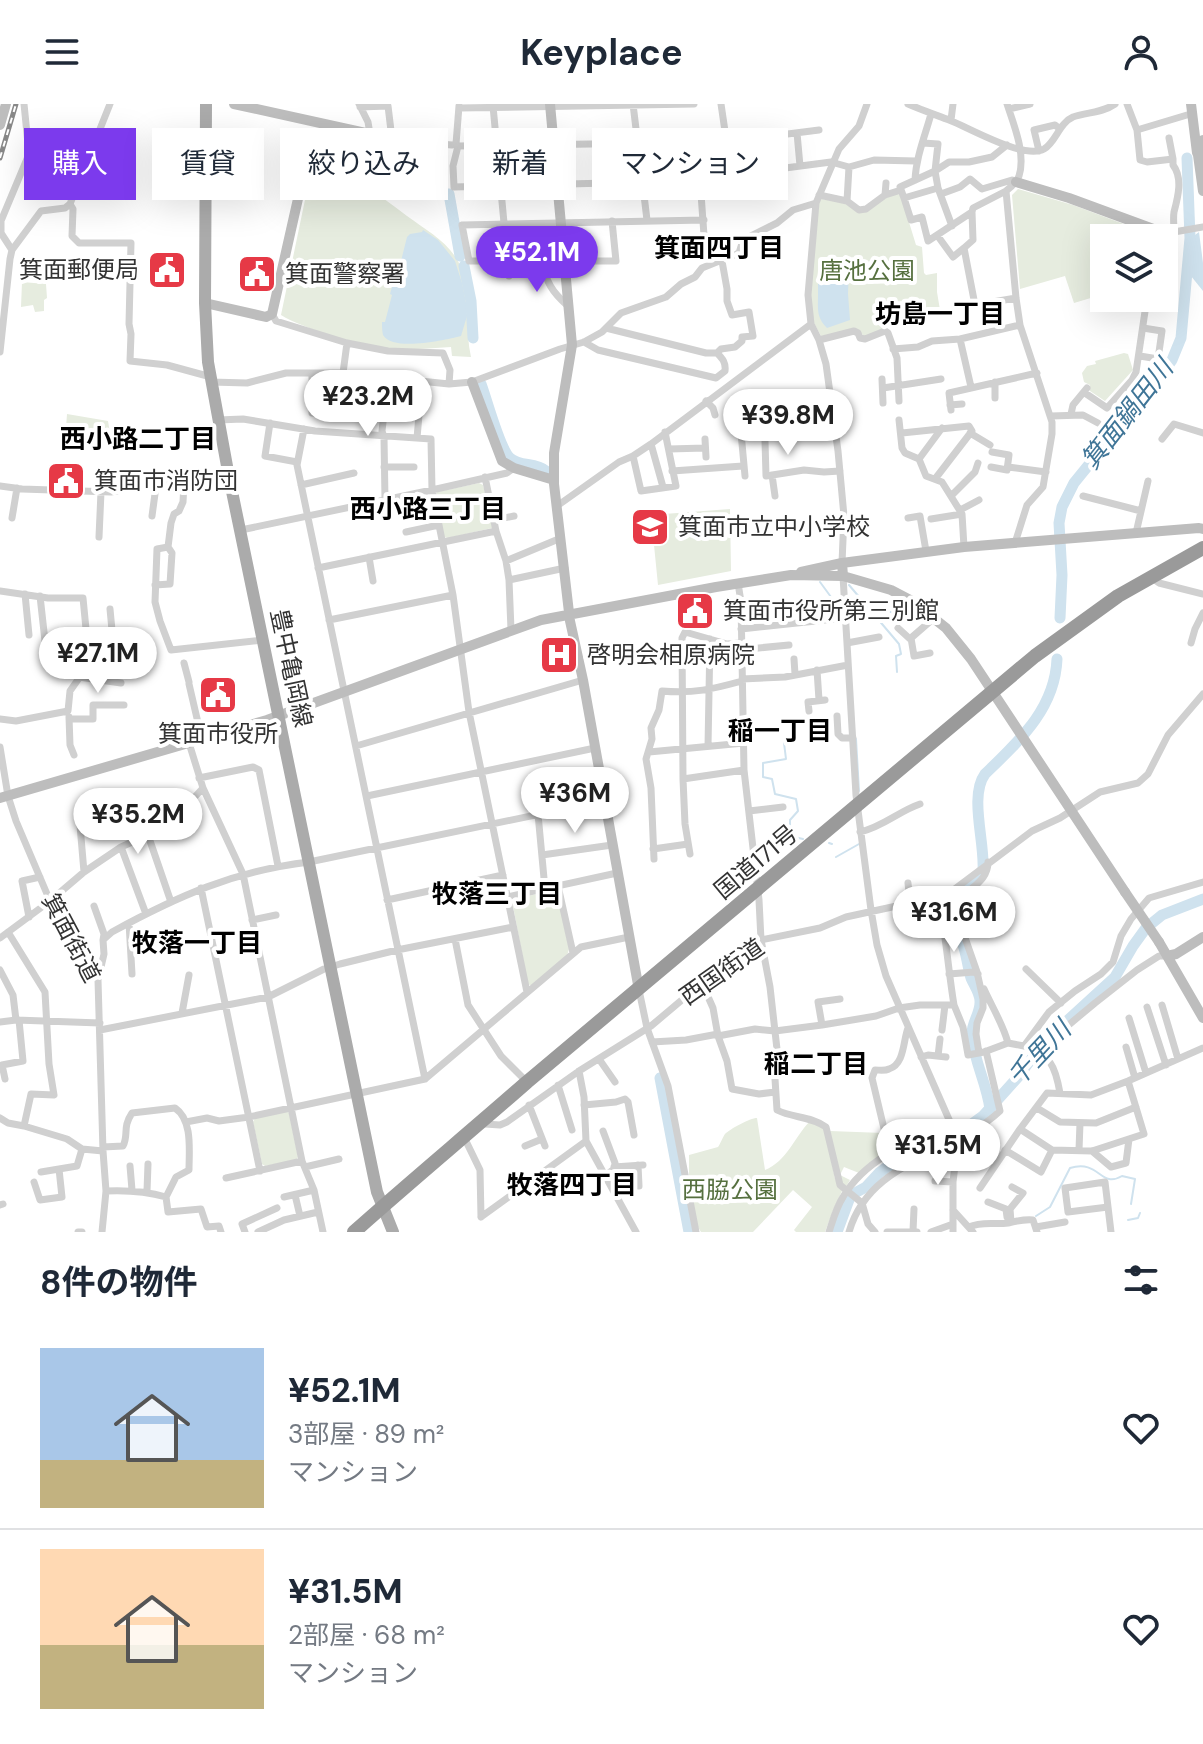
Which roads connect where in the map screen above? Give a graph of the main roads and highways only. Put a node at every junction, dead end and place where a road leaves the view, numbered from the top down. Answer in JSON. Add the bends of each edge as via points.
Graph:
{"nodes":[{"id":1,"x":206,"y":104,"type":"edge"},
{"id":2,"x":1203,"y":548,"type":"edge"},
{"id":3,"x":381,"y":1206,"type":"junction"},
{"id":4,"x":354,"y":1232,"type":"edge"},
{"id":5,"x":393,"y":1232,"type":"edge"}],
"edges":[{"from":1,"to":3,"type":"main road","name":"豊中亀岡線","via":[[205,303],[211,379]]},
{"from":2,"to":3,"type":"highway","name":"国道171号","via":[[1061,636]]},
{"from":3,"to":4,"type":"highway","name":"国道171号"},
{"from":3,"to":5,"type":"main road","name":"豊中亀岡線"}]}
